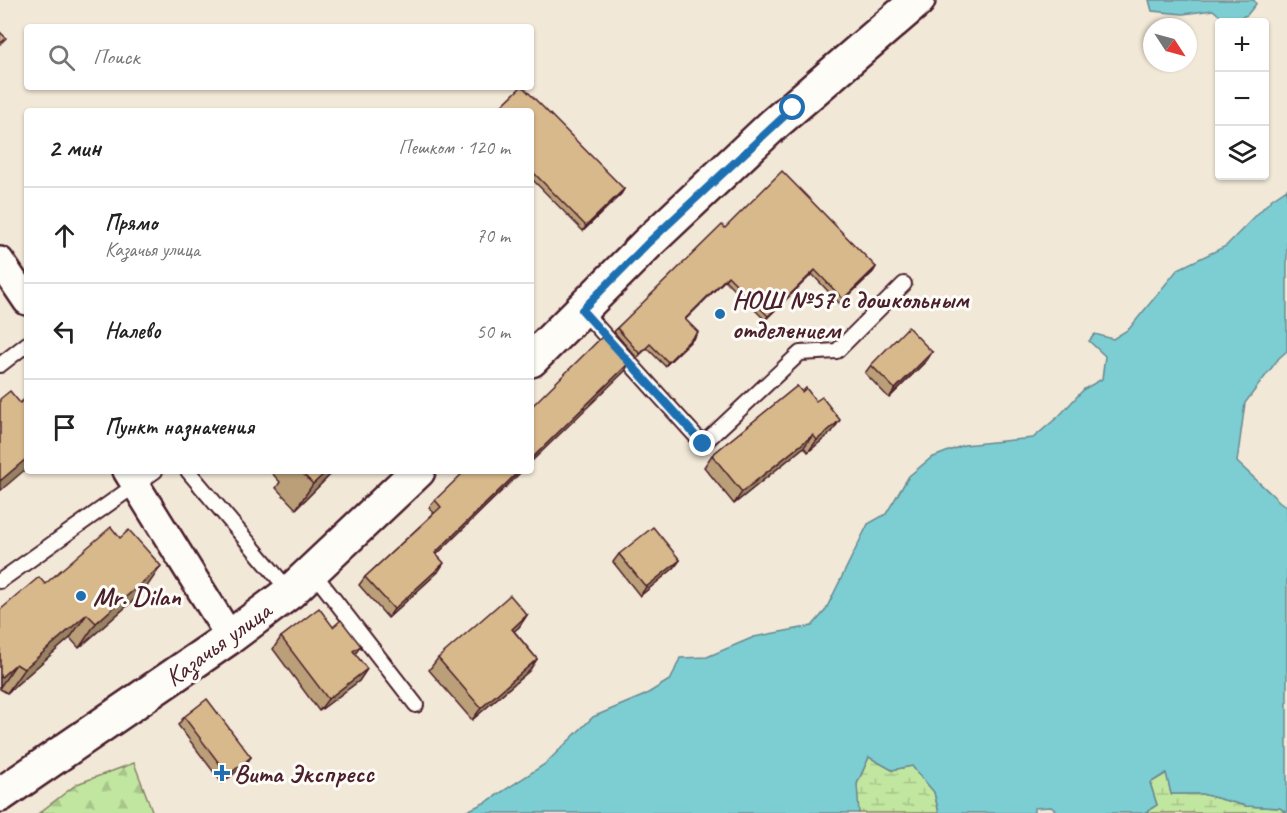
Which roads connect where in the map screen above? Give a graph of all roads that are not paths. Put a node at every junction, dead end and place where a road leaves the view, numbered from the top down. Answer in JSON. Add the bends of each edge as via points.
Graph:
{"nodes":[{"id":1,"x":918,"y":0,"type":"edge"},
{"id":2,"x":0,"y":261,"type":"edge"},
{"id":3,"x":904,"y":284,"type":"dead end"},
{"id":4,"x":24,"y":297,"type":"edge"},
{"id":5,"x":582,"y":310,"type":"junction"},
{"id":6,"x":24,"y":346,"type":"edge"},
{"id":7,"x":534,"y":357,"type":"edge"},
{"id":8,"x":0,"y":365,"type":"edge"},
{"id":9,"x":191,"y":474,"type":"edge"},
{"id":10,"x":415,"y":474,"type":"edge"},
{"id":11,"x":139,"y":476,"type":"edge"},
{"id":12,"x":301,"y":581,"type":"junction"},
{"id":13,"x":0,"y":582,"type":"edge"},
{"id":14,"x":230,"y":637,"type":"junction"},
{"id":15,"x":416,"y":705,"type":"dead end"},
{"id":16,"x":0,"y":795,"type":"edge"}],
"edges":[{"from":1,"to":5,"type":"street","via":[[773,125]]},
{"from":2,"to":4,"type":"street"},
{"from":3,"to":5,"type":"lane","via":[[837,351],[800,353],[703,444]]},
{"from":5,"to":7,"type":"street"},
{"from":6,"to":8,"type":"lane"},
{"from":9,"to":12,"type":"lane"},
{"from":10,"to":12,"type":"street","name":"Казачья улица"},
{"from":11,"to":13,"type":"lane"},
{"from":11,"to":14,"type":"street"},
{"from":12,"to":14,"type":"street","name":"Казачья улица"},
{"from":12,"to":15,"type":"lane"},
{"from":14,"to":16,"type":"street","name":"Казачья улица"}]}
